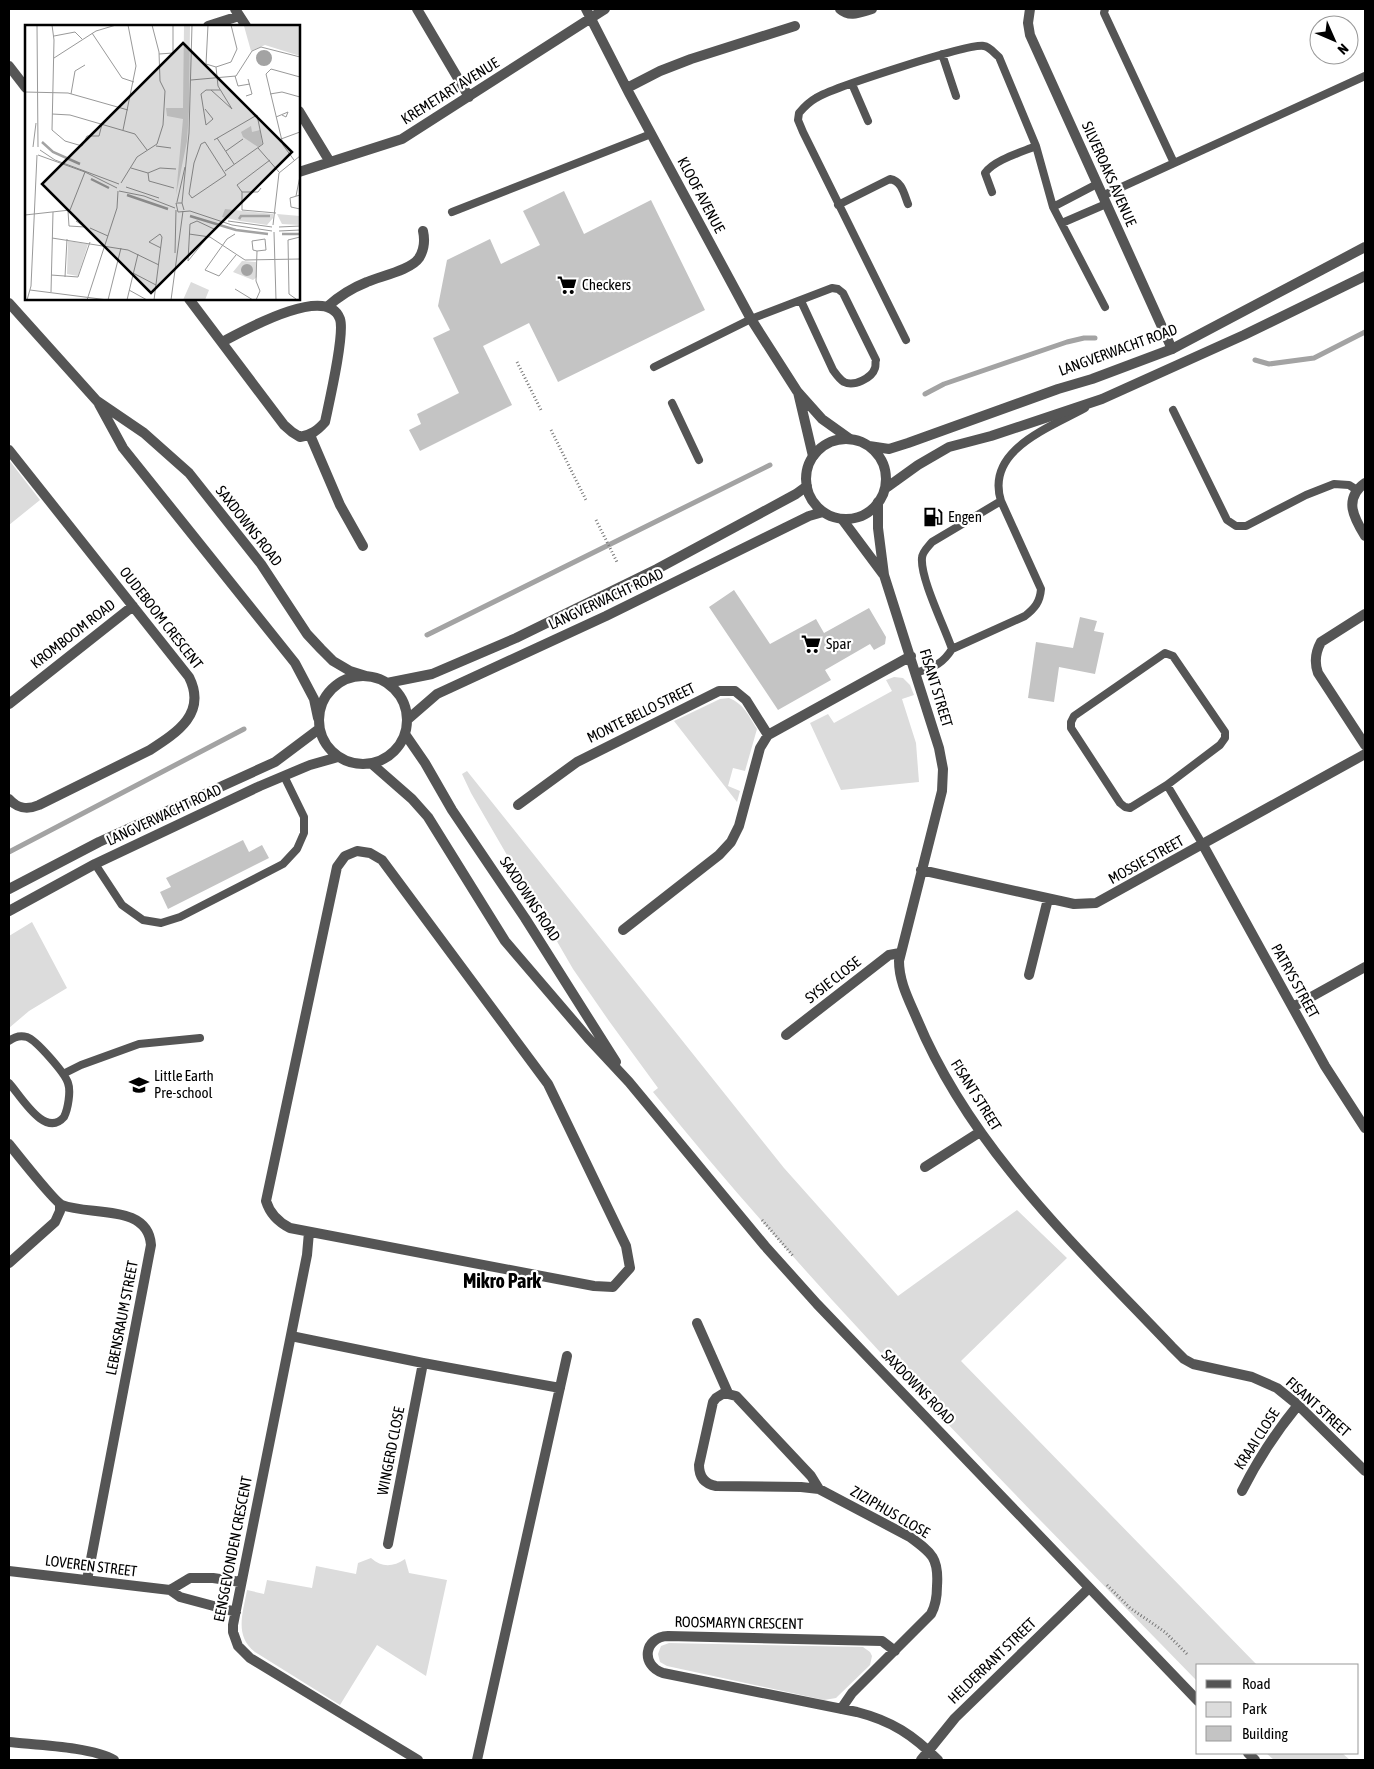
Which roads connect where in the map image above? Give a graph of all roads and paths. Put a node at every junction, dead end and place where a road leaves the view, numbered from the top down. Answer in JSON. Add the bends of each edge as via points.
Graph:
{"nodes":[{"id":1,"x":417,"y":9,"type":"edge"},
{"id":2,"x":605,"y":9,"type":"edge"},
{"id":3,"x":840,"y":9,"type":"edge"},
{"id":4,"x":872,"y":9,"type":"edge"},
{"id":5,"x":1030,"y":9,"type":"edge"},
{"id":6,"x":1105,"y":9,"type":"edge"},
{"id":7,"x":237,"y":12,"type":"edge"},
{"id":8,"x":589,"y":13,"type":"edge"},
{"id":9,"x":210,"y":25,"type":"edge"},
{"id":10,"x":245,"y":25,"type":"edge"},
{"id":11,"x":795,"y":26,"type":"dead end"},
{"id":12,"x":942,"y":54,"type":"junction"},
{"id":13,"x":9,"y":66,"type":"edge"},
{"id":14,"x":1365,"y":76,"type":"edge"},
{"id":15,"x":852,"y":84,"type":"junction"},
{"id":16,"x":25,"y":85,"type":"edge"},
{"id":17,"x":627,"y":88,"type":"junction"},
{"id":18,"x":956,"y":96,"type":"dead end"},
{"id":19,"x":469,"y":97,"type":"junction"},
{"id":20,"x":300,"y":113,"type":"edge"},
{"id":21,"x":868,"y":121,"type":"dead end"},
{"id":22,"x":651,"y":134,"type":"junction"},
{"id":23,"x":1036,"y":146,"type":"junction"},
{"id":24,"x":330,"y":162,"type":"junction"},
{"id":25,"x":1174,"y":163,"type":"junction"},
{"id":26,"x":300,"y":172,"type":"edge"},
{"id":27,"x":1097,"y":184,"type":"junction"},
{"id":28,"x":992,"y":192,"type":"dead end"},
{"id":29,"x":1104,"y":200,"type":"junction"},
{"id":30,"x":908,"y":204,"type":"dead end"},
{"id":31,"x":838,"y":206,"type":"junction"},
{"id":32,"x":1053,"y":207,"type":"junction"},
{"id":33,"x":452,"y":212,"type":"dead end"},
{"id":34,"x":1062,"y":223,"type":"junction"},
{"id":35,"x":423,"y":232,"type":"dead end"},
{"id":36,"x":1365,"y":247,"type":"edge"},
{"id":37,"x":1365,"y":276,"type":"edge"},
{"id":38,"x":190,"y":300,"type":"edge"},
{"id":39,"x":801,"y":301,"type":"junction"},
{"id":40,"x":9,"y":303,"type":"edge"},
{"id":41,"x":327,"y":307,"type":"junction"},
{"id":42,"x":1105,"y":308,"type":"dead end"},
{"id":43,"x":751,"y":320,"type":"junction"},
{"id":44,"x":906,"y":340,"type":"dead end"},
{"id":45,"x":222,"y":342,"type":"junction"},
{"id":46,"x":1172,"y":349,"type":"junction"},
{"id":47,"x":517,"y":362,"type":"dead end"},
{"id":48,"x":654,"y":367,"type":"dead end"},
{"id":49,"x":798,"y":391,"type":"junction"},
{"id":50,"x":1102,"y":399,"type":"junction"},
{"id":51,"x":97,"y":401,"type":"junction"},
{"id":52,"x":672,"y":403,"type":"dead end"},
{"id":53,"x":1173,"y":410,"type":"dead end"},
{"id":54,"x":542,"y":412,"type":"dead end"},
{"id":55,"x":551,"y":430,"type":"dead end"},
{"id":56,"x":310,"y":435,"type":"junction"},
{"id":57,"x":850,"y":439,"type":"junction"},
{"id":58,"x":869,"y":446,"type":"junction"},
{"id":59,"x":9,"y":450,"type":"edge"},
{"id":60,"x":814,"y":456,"type":"junction"},
{"id":61,"x":699,"y":460,"type":"dead end"},
{"id":62,"x":1365,"y":483,"type":"edge"},
{"id":63,"x":807,"y":486,"type":"junction"},
{"id":64,"x":886,"y":488,"type":"junction"},
{"id":65,"x":1357,"y":490,"type":"junction"},
{"id":66,"x":1001,"y":501,"type":"junction"},
{"id":67,"x":587,"y":502,"type":"dead end"},
{"id":68,"x":878,"y":502,"type":"junction"},
{"id":69,"x":823,"y":512,"type":"junction"},
{"id":70,"x":842,"y":519,"type":"junction"},
{"id":71,"x":596,"y":520,"type":"dead end"},
{"id":72,"x":1365,"y":536,"type":"edge"},
{"id":73,"x":363,"y":546,"type":"dead end"},
{"id":74,"x":617,"y":562,"type":"dead end"},
{"id":75,"x":884,"y":575,"type":"junction"},
{"id":76,"x":133,"y":606,"type":"junction"},
{"id":77,"x":1365,"y":614,"type":"edge"},
{"id":78,"x":952,"y":649,"type":"junction"},
{"id":79,"x":911,"y":656,"type":"junction"},
{"id":80,"x":916,"y":673,"type":"junction"},
{"id":81,"x":366,"y":676,"type":"junction"},
{"id":82,"x":387,"y":683,"type":"junction"},
{"id":83,"x":9,"y":704,"type":"edge"},
{"id":84,"x":318,"y":718,"type":"junction"},
{"id":85,"x":407,"y":720,"type":"junction"},
{"id":86,"x":319,"y":729,"type":"junction"},
{"id":87,"x":405,"y":734,"type":"junction"},
{"id":88,"x":768,"y":735,"type":"junction"},
{"id":89,"x":1365,"y":745,"type":"edge"},
{"id":90,"x":1365,"y":754,"type":"edge"},
{"id":91,"x":338,"y":758,"type":"junction"},
{"id":92,"x":372,"y":764,"type":"junction"},
{"id":93,"x":284,"y":776,"type":"junction"},
{"id":94,"x":1167,"y":785,"type":"junction"},
{"id":95,"x":9,"y":799,"type":"edge"},
{"id":96,"x":518,"y":806,"type":"dead end"},
{"id":97,"x":1203,"y":845,"type":"junction"},
{"id":98,"x":95,"y":864,"type":"junction"},
{"id":99,"x":922,"y":870,"type":"junction"},
{"id":100,"x":9,"y":889,"type":"edge"},
{"id":101,"x":1048,"y":899,"type":"junction"},
{"id":102,"x":9,"y":911,"type":"edge"},
{"id":103,"x":623,"y":930,"type":"dead end"},
{"id":104,"x":900,"y":953,"type":"junction"},
{"id":105,"x":1365,"y":967,"type":"edge"},
{"id":106,"x":1029,"y":975,"type":"dead end"},
{"id":107,"x":1293,"y":1007,"type":"junction"},
{"id":108,"x":786,"y":1036,"type":"dead end"},
{"id":109,"x":200,"y":1038,"type":"dead end"},
{"id":110,"x":9,"y":1041,"type":"edge"},
{"id":111,"x":63,"y":1074,"type":"junction"},
{"id":112,"x":9,"y":1082,"type":"edge"},
{"id":113,"x":629,"y":1082,"type":"junction"},
{"id":114,"x":1365,"y":1128,"type":"edge"},
{"id":115,"x":980,"y":1132,"type":"junction"},
{"id":116,"x":9,"y":1144,"type":"edge"},
{"id":117,"x":925,"y":1167,"type":"dead end"},
{"id":118,"x":60,"y":1204,"type":"junction"},
{"id":119,"x":762,"y":1219,"type":"dead end"},
{"id":120,"x":309,"y":1232,"type":"junction"},
{"id":121,"x":798,"y":1262,"type":"dead end"},
{"id":122,"x":9,"y":1263,"type":"edge"},
{"id":123,"x":697,"y":1324,"type":"dead end"},
{"id":124,"x":291,"y":1336,"type":"junction"},
{"id":125,"x":567,"y":1356,"type":"dead end"},
{"id":126,"x":423,"y":1363,"type":"junction"},
{"id":127,"x":560,"y":1388,"type":"junction"},
{"id":128,"x":728,"y":1393,"type":"junction"},
{"id":129,"x":1298,"y":1405,"type":"junction"},
{"id":130,"x":1365,"y":1471,"type":"edge"},
{"id":131,"x":818,"y":1489,"type":"junction"},
{"id":132,"x":1242,"y":1491,"type":"dead end"},
{"id":133,"x":388,"y":1544,"type":"dead end"},
{"id":134,"x":9,"y":1571,"type":"edge"},
{"id":135,"x":87,"y":1580,"type":"junction"},
{"id":136,"x":241,"y":1582,"type":"junction"},
{"id":137,"x":1104,"y":1582,"type":"dead end"},
{"id":138,"x":1089,"y":1588,"type":"junction"},
{"id":139,"x":170,"y":1590,"type":"junction"},
{"id":140,"x":236,"y":1612,"type":"junction"},
{"id":141,"x":895,"y":1651,"type":"junction"},
{"id":142,"x":1188,"y":1655,"type":"dead end"},
{"id":143,"x":1196,"y":1699,"type":"edge"},
{"id":144,"x":841,"y":1709,"type":"junction"},
{"id":145,"x":9,"y":1742,"type":"edge"},
{"id":146,"x":929,"y":1751,"type":"junction"},
{"id":147,"x":114,"y":1760,"type":"edge"},
{"id":148,"x":418,"y":1760,"type":"edge"},
{"id":149,"x":477,"y":1760,"type":"edge"},
{"id":150,"x":921,"y":1760,"type":"edge"},
{"id":151,"x":938,"y":1760,"type":"edge"}],
"edges":[{"from":1,"to":19,"type":"street"},
{"from":2,"to":8,"type":"street","name":"KREMETART AVENUE"},
{"from":3,"to":4,"type":"street","via":[[848,14]]},
{"from":5,"to":27,"type":"street","name":"SILVEROAKS AVENUE","via":[[1030,35]]},
{"from":6,"to":25,"type":"lane","via":[[1104,13]]},
{"from":7,"to":9,"type":"street"},
{"from":7,"to":10,"type":"street"},
{"from":8,"to":17,"type":"street","name":"KLOOF AVENUE"},
{"from":8,"to":19,"type":"street","name":"KREMETART AVENUE"},
{"from":11,"to":17,"type":"street","via":[[691,59]]},
{"from":12,"to":15,"type":"lane"},
{"from":12,"to":18,"type":"lane"},
{"from":12,"to":23,"type":"lane","via":[[983,45],[991,49],[999,57]]},
{"from":13,"to":16,"type":"street"},
{"from":14,"to":25,"type":"lane"},
{"from":15,"to":21,"type":"lane"},
{"from":15,"to":31,"type":"lane","via":[[817,97],[799,113],[798,120]]},
{"from":17,"to":22,"type":"street","name":"KLOOF AVENUE"},
{"from":19,"to":24,"type":"street","name":"KREMETART AVENUE","via":[[402,139]]},
{"from":20,"to":24,"type":"street"},
{"from":22,"to":33,"type":"lane"},
{"from":22,"to":43,"type":"street","name":"KLOOF AVENUE"},
{"from":23,"to":28,"type":"lane","via":[[988,169],[985,173]]},
{"from":23,"to":32,"type":"lane"},
{"from":24,"to":26,"type":"street","name":"KREMETART AVENUE"},
{"from":25,"to":29,"type":"lane"},
{"from":27,"to":29,"type":"street","name":"SILVEROAKS AVENUE"},
{"from":27,"to":32,"type":"lane"},
{"from":29,"to":34,"type":"lane"},
{"from":29,"to":46,"type":"street","name":"SILVEROAKS AVENUE"},
{"from":30,"to":31,"type":"lane","via":[[900,184],[890,179]]},
{"from":31,"to":44,"type":"lane"},
{"from":32,"to":34,"type":"lane"},
{"from":34,"to":42,"type":"lane"},
{"from":35,"to":41,"type":"street","via":[[423,248],[419,258],[410,266],[354,288]]},
{"from":36,"to":46,"type":"street","name":"LANGVERWACHT ROAD"},
{"from":37,"to":50,"type":"street"},
{"from":38,"to":45,"type":"street"},
{"from":39,"to":39,"type":"lane","via":[[838,377],[856,383],[871,375],[876,360],[843,293],[832,288]]},
{"from":39,"to":43,"type":"lane"},
{"from":40,"to":51,"type":"street","name":"SAXDOWNS ROAD"},
{"from":41,"to":45,"type":"street","via":[[305,307],[278,316]]},
{"from":41,"to":56,"type":"street","via":[[340,318],[342,334],[325,422]]},
{"from":43,"to":48,"type":"lane"},
{"from":43,"to":49,"type":"street","name":"KLOOF AVENUE"},
{"from":45,"to":56,"type":"street","via":[[284,425],[300,437]]},
{"from":46,"to":58,"type":"street","name":"LANGVERWACHT ROAD","via":[[890,449]]},
{"from":47,"to":54,"type":"path"},
{"from":49,"to":57,"type":"street","name":"KLOOF AVENUE","via":[[822,419]]},
{"from":49,"to":60,"type":"street","name":"KLOOF AVENUE"},
{"from":50,"to":64,"type":"street","via":[[950,447]]},
{"from":50,"to":66,"type":"lane","via":[[1016,448],[1004,462],[998,480]]},
{"from":51,"to":81,"type":"street","name":"SAXDOWNS ROAD","via":[[144,433],[189,473],[261,564],[307,634],[333,661]]},
{"from":51,"to":84,"type":"street","name":"SAXDOWNS ROAD","via":[[123,448],[295,663],[314,699]]},
{"from":52,"to":61,"type":"lane"},
{"from":53,"to":65,"type":"lane","via":[[1227,520],[1236,526],[1246,526],[1334,484],[1349,485]]},
{"from":55,"to":67,"type":"path"},
{"from":56,"to":73,"type":"street","via":[[340,504]]},
{"from":57,"to":58,"type":"street"},
{"from":57,"to":60,"type":"street","via":[[830,442]]},
{"from":58,"to":64,"type":"street","via":[[882,462]]},
{"from":59,"to":76,"type":"street","name":"OUDEBOOM CRESCENT"},
{"from":60,"to":63,"type":"street","via":[[808,465]]},
{"from":62,"to":65,"type":"street"},
{"from":63,"to":69,"type":"street","via":[[812,500]]},
{"from":63,"to":82,"type":"street","name":"LANGVERWACHT ROAD","via":[[657,569],[516,638],[432,674]]},
{"from":64,"to":68,"type":"street"},
{"from":65,"to":72,"type":"street","via":[[1352,511]]},
{"from":66,"to":78,"type":"lane","via":[[932,542],[922,558],[924,575]]},
{"from":66,"to":78,"type":"lane","via":[[1042,589],[1041,598],[1025,616]]},
{"from":68,"to":70,"type":"street","via":[[863,515]]},
{"from":68,"to":75,"type":"street","name":"FISANT STREET"},
{"from":69,"to":70,"type":"street"},
{"from":69,"to":85,"type":"street","name":"LANGVERWACHT ROAD","via":[[437,694]]},
{"from":70,"to":75,"type":"street","name":"FISANT STREET"},
{"from":71,"to":74,"type":"path"},
{"from":75,"to":79,"type":"street","name":"FISANT STREET"},
{"from":76,"to":83,"type":"street","name":"KROMBOOM ROAD"},
{"from":76,"to":95,"type":"street","name":"OUDEBOOM CRESCENT","via":[[189,677],[195,688],[193,712],[178,730],[150,750],[39,806],[21,808]]},
{"from":77,"to":89,"type":"street","via":[[1321,642],[1315,661],[1318,673]]},
{"from":78,"to":80,"type":"lane","via":[[938,665]]},
{"from":79,"to":80,"type":"street","name":"FISANT STREET"},
{"from":79,"to":88,"type":"street"},
{"from":80,"to":99,"type":"street","name":"FISANT STREET","via":[[939,748],[942,769],[942,790]]},
{"from":81,"to":82,"type":"street"},
{"from":81,"to":84,"type":"street","via":[[349,679],[334,687],[326,696]]},
{"from":82,"to":85,"type":"street","via":[[403,700]]},
{"from":84,"to":86,"type":"street"},
{"from":85,"to":87,"type":"street"},
{"from":86,"to":91,"type":"street","via":[[323,740]]},
{"from":86,"to":100,"type":"street","name":"LANGVERWACHT ROAD","via":[[275,762],[99,842]]},
{"from":87,"to":92,"type":"street","via":[[392,754]]},
{"from":87,"to":113,"type":"street","name":"SAXDOWNS ROAD"},
{"from":88,"to":96,"type":"street","name":"MONTE BELLO STREET","via":[[746,700],[735,692],[719,691],[577,762]]},
{"from":88,"to":103,"type":"street","via":[[760,748],[739,826],[731,842]]},
{"from":90,"to":97,"type":"street","name":"MOSSIE STREET"},
{"from":91,"to":92,"type":"street","via":[[360,765]]},
{"from":91,"to":93,"type":"street","name":"LANGVERWACHT ROAD"},
{"from":92,"to":113,"type":"street","name":"SAXDOWNS ROAD","via":[[428,817],[505,941]]},
{"from":93,"to":98,"type":"street","name":"LANGVERWACHT ROAD"},
{"from":93,"to":98,"type":"lane","via":[[304,817],[304,833],[297,849],[283,864],[180,917],[161,923],[143,920],[122,905]]},
{"from":94,"to":94,"type":"lane","via":[[1130,808],[1124,807],[1071,728],[1074,716],[1165,653],[1173,656],[1225,732],[1220,745]]},
{"from":94,"to":97,"type":"lane"},
{"from":97,"to":101,"type":"street","name":"MOSSIE STREET","via":[[1096,904],[1081,905]]},
{"from":97,"to":107,"type":"street","name":"PATRYS STREET"},
{"from":98,"to":102,"type":"street","name":"LANGVERWACHT ROAD"},
{"from":99,"to":101,"type":"street","name":"MOSSIE STREET"},
{"from":99,"to":104,"type":"street","name":"FISANT STREET"},
{"from":101,"to":106,"type":"street"},
{"from":104,"to":108,"type":"street","name":"SYSIE CLOSE","via":[[888,955]]},
{"from":104,"to":115,"type":"street","name":"FISANT STREET","via":[[901,980],[929,1048]]},
{"from":105,"to":107,"type":"street"},
{"from":107,"to":114,"type":"street","name":"PATRYS STREET","via":[[1325,1066]]},
{"from":109,"to":111,"type":"lane","via":[[139,1044]]},
{"from":110,"to":111,"type":"lane","via":[[18,1036],[28,1037]]},
{"from":111,"to":112,"type":"lane","via":[[69,1088],[66,1113],[54,1124],[41,1121]]},
{"from":113,"to":138,"type":"street","name":"SAXDOWNS ROAD","via":[[817,1304]]},
{"from":115,"to":117,"type":"street"},
{"from":115,"to":129,"type":"street","name":"FISANT STREET","via":[[1046,1215],[1184,1359],[1206,1368],[1265,1382]]},
{"from":116,"to":118,"type":"street"},
{"from":118,"to":122,"type":"street","via":[[55,1222]]},
{"from":118,"to":135,"type":"street","name":"LEBENSRAUM STREET","via":[[132,1217],[145,1226],[151,1245]]},
{"from":119,"to":121,"type":"path"},
{"from":120,"to":120,"type":"street","via":[[283,1225],[272,1214],[266,1200],[337,867],[344,856],[357,851],[370,853],[382,860],[548,1084],[626,1246],[630,1268],[613,1287],[594,1286]]},
{"from":120,"to":124,"type":"street","name":"EENSGEVONDEN CRESCENT"},
{"from":123,"to":128,"type":"street","name":"ZIZIPHUS CLOSE"},
{"from":124,"to":126,"type":"street"},
{"from":124,"to":136,"type":"street","name":"EENSGEVONDEN CRESCENT"},
{"from":125,"to":127,"type":"street"},
{"from":126,"to":127,"type":"street"},
{"from":126,"to":133,"type":"street","name":"WINGERD CLOSE"},
{"from":127,"to":149,"type":"street"},
{"from":128,"to":131,"type":"street","name":"ZIZIPHUS CLOSE","via":[[739,1398],[811,1476]]},
{"from":128,"to":131,"type":"street","name":"ZIZIPHUS CLOSE","via":[[719,1395],[713,1402],[699,1465],[703,1479],[716,1486]]},
{"from":129,"to":130,"type":"street","name":"FISANT STREET"},
{"from":129,"to":132,"type":"street","name":"KRAAI CLOSE","via":[[1276,1432]]},
{"from":131,"to":141,"type":"street","name":"ZIZIPHUS CLOSE","via":[[910,1537],[932,1556],[938,1568],[933,1610]]},
{"from":134,"to":135,"type":"street","name":"LOVEREN STREET"},
{"from":135,"to":139,"type":"street","name":"LOVEREN STREET"},
{"from":136,"to":139,"type":"street","via":[[190,1578]]},
{"from":136,"to":140,"type":"street","name":"EENSGEVONDEN CRESCENT"},
{"from":137,"to":142,"type":"path","via":[[1130,1608],[1165,1632]]},
{"from":138,"to":143,"type":"street","name":"SAXDOWNS ROAD"},
{"from":138,"to":146,"type":"street","name":"HELDERRANT STREET","via":[[955,1718]]},
{"from":139,"to":140,"type":"street","name":"LOVEREN STREET","via":[[180,1597]]},
{"from":140,"to":148,"type":"street","name":"EENSGEVONDEN CRESCENT","via":[[233,1632],[243,1653]]},
{"from":141,"to":144,"type":"street","via":[[852,1693]]},
{"from":141,"to":144,"type":"street","name":"ROOSMARYN CRESCENT","via":[[882,1641],[668,1636],[657,1638],[649,1646],[650,1663],[663,1673]]},
{"from":144,"to":146,"type":"street","name":"ROOSMARYN CRESCENT","via":[[885,1720]]},
{"from":145,"to":147,"type":"street","via":[[91,1752]]},
{"from":146,"to":150,"type":"street","name":"HELDERRANT STREET"},
{"from":146,"to":151,"type":"street","name":"ROOSMARYN CRESCENT"}]}
